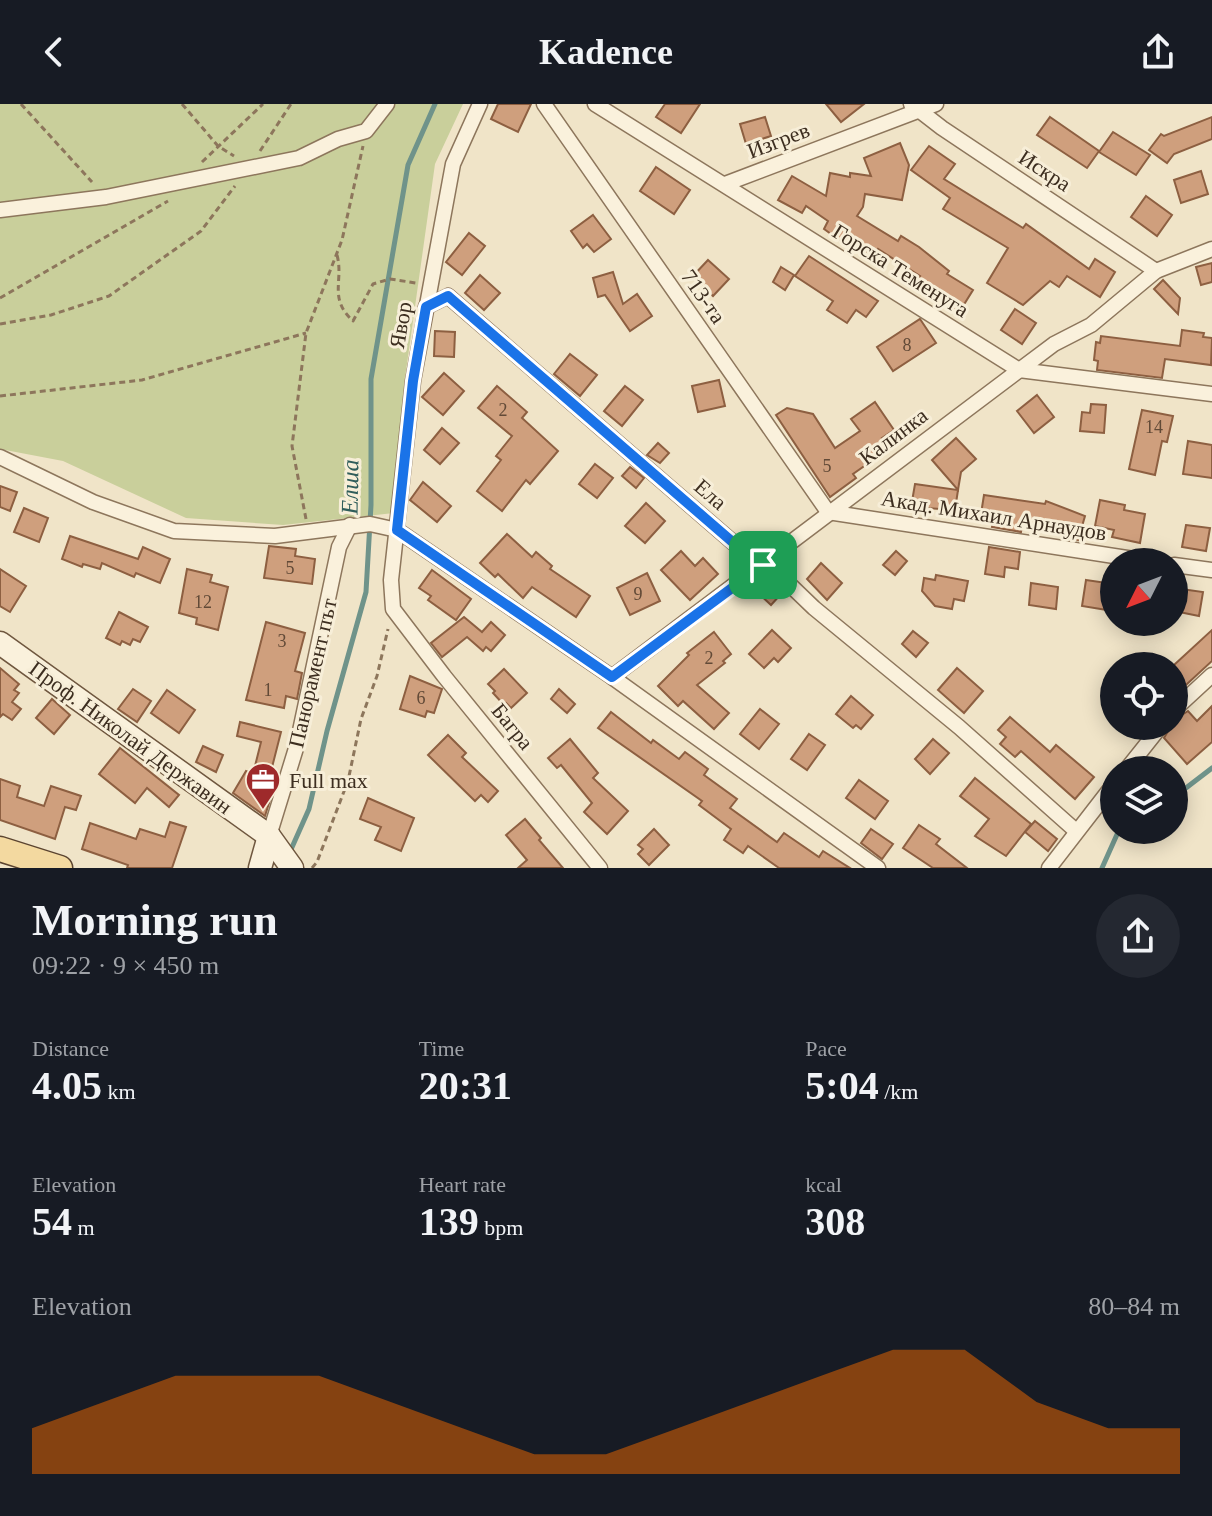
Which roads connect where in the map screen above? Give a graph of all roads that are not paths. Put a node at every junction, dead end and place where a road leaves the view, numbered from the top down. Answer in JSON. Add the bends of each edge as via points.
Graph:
{"nodes":[{"id":1,"x":387,"y":104,"type":"edge"},
{"id":2,"x":480,"y":104,"type":"edge"},
{"id":3,"x":544,"y":104,"type":"edge"},
{"id":4,"x":595,"y":104,"type":"edge"},
{"id":5,"x":936,"y":104,"type":"edge"},
{"id":6,"x":914,"y":108,"type":"edge"},
{"id":7,"x":725,"y":184,"type":"junction"},
{"id":8,"x":0,"y":210,"type":"edge"},
{"id":9,"x":1212,"y":249,"type":"edge"},
{"id":10,"x":1156,"y":271,"type":"junction"},
{"id":11,"x":426,"y":307,"type":"junction"},
{"id":12,"x":1019,"y":370,"type":"junction"},
{"id":13,"x":1212,"y":394,"type":"edge"},
{"id":14,"x":0,"y":457,"type":"edge"},
{"id":15,"x":828,"y":512,"type":"junction"},
{"id":16,"x":350,"y":525,"type":"junction"},
{"id":17,"x":397,"y":530,"type":"junction"},
{"id":18,"x":1100,"y":554,"type":"edge"},
{"id":19,"x":763,"y":565,"type":"junction"},
{"id":20,"x":1188,"y":567,"type":"edge"},
{"id":21,"x":1212,"y":570,"type":"edge"},
{"id":22,"x":393,"y":609,"type":"joint"},
{"id":23,"x":0,"y":643,"type":"edge"},
{"id":24,"x":1212,"y":675,"type":"edge"},
{"id":25,"x":612,"y":677,"type":"junction"},
{"id":26,"x":1188,"y":697,"type":"edge"},
{"id":27,"x":1150,"y":740,"type":"edge"},
{"id":28,"x":1137,"y":756,"type":"edge"},
{"id":29,"x":1100,"y":801,"type":"edge"},
{"id":30,"x":1076,"y":831,"type":"junction"},
{"id":31,"x":0,"y":849,"type":"edge"},
{"id":32,"x":289,"y":859,"type":"edge"},
{"id":33,"x":60,"y":868,"type":"edge"},
{"id":34,"x":260,"y":868,"type":"edge"},
{"id":35,"x":600,"y":868,"type":"edge"},
{"id":36,"x":878,"y":868,"type":"edge"},
{"id":37,"x":1049,"y":868,"type":"edge"}],
"edges":[{"from":1,"to":8,"type":"street","via":[[366,131],[299,158],[106,197]]},
{"from":2,"to":11,"type":"street","name":"Явор","via":[[453,164]]},
{"from":3,"to":15,"type":"street","name":"713-та"},
{"from":4,"to":7,"type":"street","name":"Горска Теменуга"},
{"from":5,"to":6,"type":"street","name":"Изгрев"},
{"from":6,"to":7,"type":"street","name":"Изгрев"},
{"from":6,"to":10,"type":"street","name":"Искра"},
{"from":7,"to":12,"type":"street","name":"Горска Теменуга"},
{"from":9,"to":10,"type":"street","name":"Калинка"},
{"from":10,"to":12,"type":"street","name":"Калинка","via":[[1091,325]]},
{"from":11,"to":17,"type":"street","name":"Явор"},
{"from":11,"to":19,"type":"street","name":"Ела","via":[[448,296]]},
{"from":12,"to":13,"type":"street","name":"Горска Теменуга"},
{"from":12,"to":15,"type":"street","name":"Калинка"},
{"from":14,"to":16,"type":"street","via":[[93,502],[174,531],[275,536]]},
{"from":15,"to":18,"type":"street","name":"Акад. Михаил Арнаудов"},
{"from":15,"to":19,"type":"street","name":"Калинка"},
{"from":16,"to":17,"type":"street"},
{"from":16,"to":32,"type":"street","name":"Панорамент път","via":[[339,547],[297,745]]},
{"from":17,"to":22,"type":"street","name":"Явор"},
{"from":17,"to":25,"type":"street"},
{"from":19,"to":25,"type":"street","name":"Калинка"},
{"from":19,"to":30,"type":"street","name":"Ела"},
{"from":20,"to":21,"type":"street"},
{"from":22,"to":35,"type":"street","name":"Багра"},
{"from":23,"to":32,"type":"main road","name":"Проф. Николай Державин"},
{"from":24,"to":26,"type":"street"},
{"from":25,"to":36,"type":"street"},
{"from":27,"to":28,"type":"street"},
{"from":29,"to":30,"type":"street"},
{"from":30,"to":37,"type":"street"},
{"from":31,"to":33,"type":"main road"},
{"from":32,"to":34,"type":"main road","name":"Панорамент път"}]}
